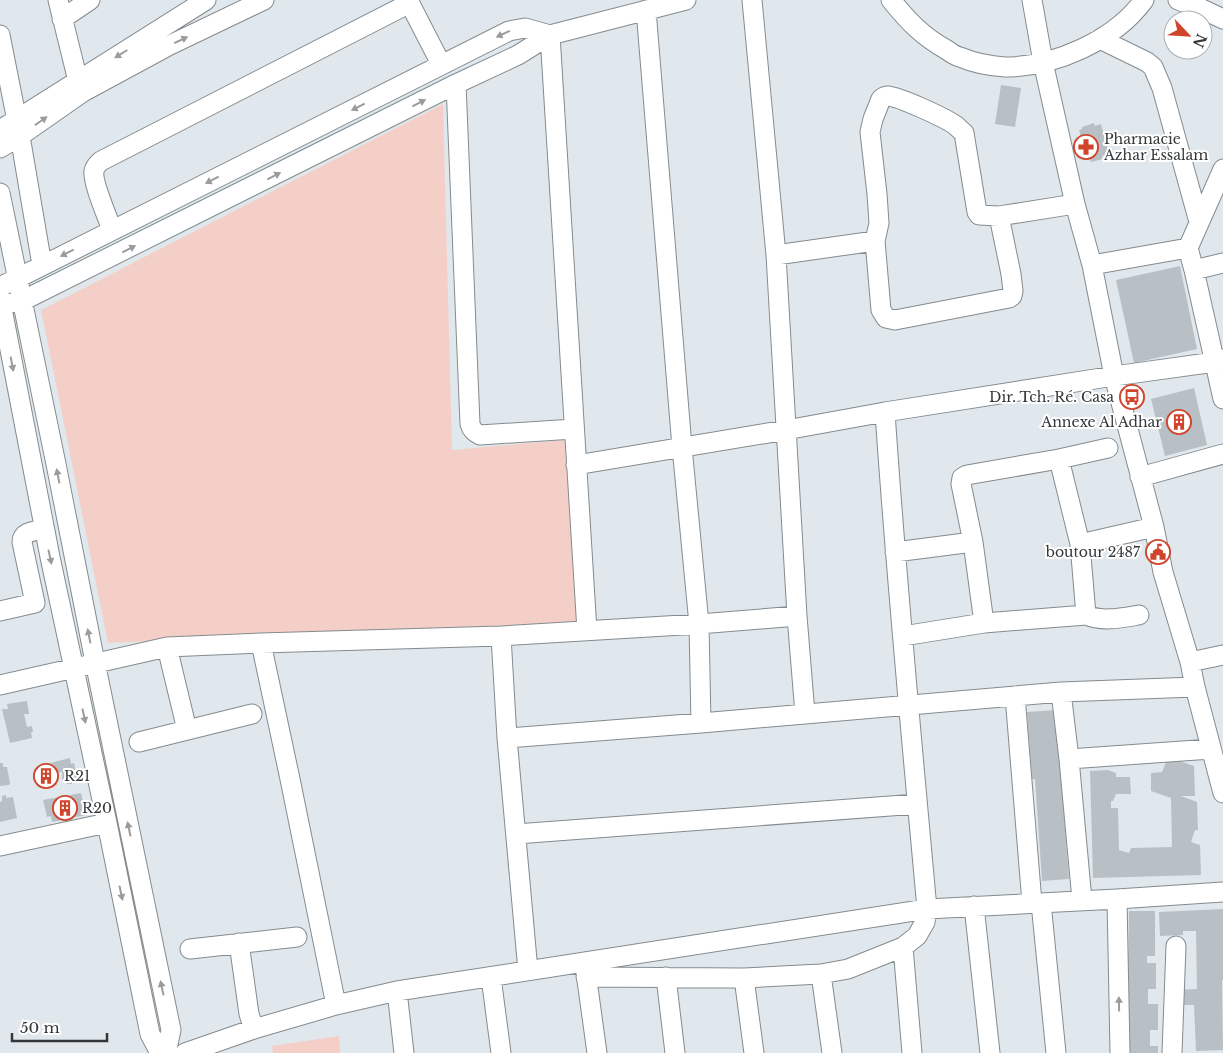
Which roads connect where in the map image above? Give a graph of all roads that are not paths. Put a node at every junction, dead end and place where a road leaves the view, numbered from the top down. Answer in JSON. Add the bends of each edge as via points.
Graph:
{"nodes":[{"id":1,"x":58,"y":0,"type":"edge"},
{"id":2,"x":90,"y":0,"type":"edge"},
{"id":3,"x":264,"y":0,"type":"edge"},
{"id":4,"x":686,"y":0,"type":"edge"},
{"id":5,"x":752,"y":0,"type":"edge"},
{"id":6,"x":890,"y":0,"type":"edge"},
{"id":7,"x":1032,"y":0,"type":"edge"},
{"id":8,"x":1144,"y":0,"type":"edge"},
{"id":9,"x":1178,"y":0,"type":"edge"},
{"id":10,"x":202,"y":2,"type":"edge"},
{"id":11,"x":409,"y":2,"type":"edge"},
{"id":12,"x":1204,"y":5,"type":"edge"},
{"id":13,"x":229,"y":8,"type":"edge"},
{"id":14,"x":646,"y":10,"type":"junction"},
{"id":15,"x":62,"y":19,"type":"junction"},
{"id":16,"x":1223,"y":19,"type":"edge"},
{"id":17,"x":208,"y":28,"type":"junction"},
{"id":18,"x":0,"y":35,"type":"edge"},
{"id":19,"x":550,"y":36,"type":"junction"},
{"id":20,"x":1100,"y":39,"type":"junction"},
{"id":21,"x":1043,"y":62,"type":"junction"},
{"id":22,"x":441,"y":64,"type":"junction"},
{"id":23,"x":456,"y":84,"type":"junction"},
{"id":24,"x":81,"y":86,"type":"junction"},
{"id":25,"x":18,"y":128,"type":"junction"},
{"id":26,"x":0,"y":130,"type":"edge"},
{"id":27,"x":0,"y":148,"type":"edge"},
{"id":28,"x":1223,"y":169,"type":"edge"},
{"id":29,"x":0,"y":193,"type":"edge"},
{"id":30,"x":1075,"y":204,"type":"junction"},
{"id":31,"x":999,"y":216,"type":"junction"},
{"id":32,"x":1199,"y":222,"type":"junction"},
{"id":33,"x":112,"y":230,"type":"junction"},
{"id":34,"x":875,"y":241,"type":"junction"},
{"id":35,"x":1188,"y":248,"type":"junction"},
{"id":36,"x":776,"y":255,"type":"junction"},
{"id":37,"x":1223,"y":263,"type":"edge"},
{"id":38,"x":42,"y":265,"type":"junction"},
{"id":39,"x":1092,"y":265,"type":"junction"},
{"id":40,"x":1194,"y":270,"type":"junction"},
{"id":41,"x":18,"y":278,"type":"junction"},
{"id":42,"x":0,"y":298,"type":"edge"},
{"id":43,"x":22,"y":301,"type":"junction"},
{"id":44,"x":1219,"y":360,"type":"edge"},
{"id":45,"x":1114,"y":376,"type":"junction"},
{"id":46,"x":1223,"y":398,"type":"edge"},
{"id":47,"x":885,"y":412,"type":"junction"},
{"id":48,"x":574,"y":429,"type":"junction"},
{"id":49,"x":786,"y":430,"type":"junction"},
{"id":50,"x":682,"y":447,"type":"junction"},
{"id":51,"x":1108,"y":448,"type":"dead end"},
{"id":52,"x":1223,"y":454,"type":"edge"},
{"id":53,"x":1059,"y":459,"type":"junction"},
{"id":54,"x":576,"y":465,"type":"junction"},
{"id":55,"x":1140,"y":477,"type":"junction"},
{"id":56,"x":1154,"y":527,"type":"junction"},
{"id":57,"x":44,"y":529,"type":"junction"},
{"id":58,"x":973,"y":542,"type":"junction"},
{"id":59,"x":1080,"y":544,"type":"junction"},
{"id":60,"x":895,"y":552,"type":"junction"},
{"id":61,"x":59,"y":599,"type":"junction"},
{"id":62,"x":35,"y":603,"type":"junction"},
{"id":63,"x":0,"y":611,"type":"edge"},
{"id":64,"x":1086,"y":615,"type":"junction"},
{"id":65,"x":1139,"y":615,"type":"dead end"},
{"id":66,"x":797,"y":616,"type":"junction"},
{"id":67,"x":699,"y":624,"type":"junction"},
{"id":68,"x":984,"y":624,"type":"junction"},
{"id":69,"x":587,"y":631,"type":"junction"},
{"id":70,"x":501,"y":636,"type":"junction"},
{"id":71,"x":903,"y":636,"type":"junction"},
{"id":72,"x":261,"y":642,"type":"junction"},
{"id":73,"x":167,"y":647,"type":"junction"},
{"id":74,"x":1223,"y":655,"type":"edge"},
{"id":75,"x":94,"y":662,"type":"junction"},
{"id":76,"x":1190,"y":662,"type":"junction"},
{"id":77,"x":74,"y":668,"type":"junction"},
{"id":78,"x":0,"y":685,"type":"edge"},
{"id":79,"x":1195,"y":688,"type":"junction"},
{"id":80,"x":1061,"y":692,"type":"junction"},
{"id":81,"x":1015,"y":696,"type":"junction"},
{"id":82,"x":908,"y":705,"type":"junction"},
{"id":83,"x":252,"y":714,"type":"dead end"},
{"id":84,"x":805,"y":714,"type":"junction"},
{"id":85,"x":701,"y":723,"type":"junction"},
{"id":86,"x":187,"y":730,"type":"junction"},
{"id":87,"x":508,"y":738,"type":"junction"},
{"id":88,"x":139,"y":742,"type":"dead end"},
{"id":89,"x":1211,"y":749,"type":"junction"},
{"id":90,"x":1069,"y":759,"type":"junction"},
{"id":91,"x":1223,"y":793,"type":"edge"},
{"id":92,"x":917,"y":804,"type":"junction"},
{"id":93,"x":107,"y":823,"type":"junction"},
{"id":94,"x":516,"y":834,"type":"junction"},
{"id":95,"x":0,"y":846,"type":"edge"},
{"id":96,"x":1223,"y":892,"type":"edge"},
{"id":97,"x":1117,"y":899,"type":"junction"},
{"id":98,"x":1082,"y":900,"type":"junction"},
{"id":99,"x":1036,"y":903,"type":"junction"},
{"id":100,"x":974,"y":906,"type":"junction"},
{"id":101,"x":927,"y":909,"type":"junction"},
{"id":102,"x":297,"y":937,"type":"dead end"},
{"id":103,"x":239,"y":943,"type":"junction"},
{"id":104,"x":1176,"y":946,"type":"dead end"},
{"id":105,"x":903,"y":947,"type":"junction"},
{"id":106,"x":190,"y":949,"type":"dead end"},
{"id":107,"x":585,"y":970,"type":"junction"},
{"id":108,"x":528,"y":971,"type":"junction"},
{"id":109,"x":821,"y":974,"type":"junction"},
{"id":110,"x":491,"y":977,"type":"junction"},
{"id":111,"x":666,"y":977,"type":"junction"},
{"id":112,"x":744,"y":978,"type":"junction"},
{"id":113,"x":397,"y":991,"type":"junction"},
{"id":114,"x":336,"y":1005,"type":"junction"},
{"id":115,"x":254,"y":1029,"type":"junction"},
{"id":116,"x":160,"y":1053,"type":"edge"},
{"id":117,"x":166,"y":1053,"type":"edge"},
{"id":118,"x":185,"y":1053,"type":"edge"},
{"id":119,"x":404,"y":1053,"type":"edge"},
{"id":120,"x":500,"y":1053,"type":"edge"},
{"id":121,"x":597,"y":1053,"type":"edge"},
{"id":122,"x":674,"y":1053,"type":"edge"},
{"id":123,"x":754,"y":1053,"type":"edge"},
{"id":124,"x":832,"y":1053,"type":"edge"},
{"id":125,"x":912,"y":1053,"type":"edge"},
{"id":126,"x":990,"y":1053,"type":"edge"},
{"id":127,"x":1056,"y":1053,"type":"edge"},
{"id":128,"x":1120,"y":1053,"type":"edge"},
{"id":129,"x":1172,"y":1053,"type":"edge"}],
"edges":[{"from":1,"to":15,"type":"street"},
{"from":2,"to":15,"type":"street"},
{"from":3,"to":13,"type":"street"},
{"from":4,"to":14,"type":"street"},
{"from":5,"to":36,"type":"street"},
{"from":6,"to":21,"type":"street","via":[[925,36],[958,57],[1004,67]]},
{"from":7,"to":21,"type":"street"},
{"from":8,"to":20,"type":"street"},
{"from":9,"to":12,"type":"street"},
{"from":10,"to":17,"type":"street","via":[[196,9],[196,18]]},
{"from":10,"to":24,"type":"street","one_way":true},
{"from":11,"to":22,"type":"street"},
{"from":11,"to":33,"type":"street","via":[[101,161],[94,171],[95,181]]},
{"from":12,"to":16,"type":"street"},
{"from":13,"to":17,"type":"street"},
{"from":14,"to":19,"type":"street"},
{"from":14,"to":50,"type":"street"},
{"from":15,"to":24,"type":"street"},
{"from":24,"to":17,"type":"street","one_way":true},
{"from":18,"to":25,"type":"street"},
{"from":19,"to":22,"type":"street","one_way":true,"via":[[525,28],[509,31]]},
{"from":19,"to":23,"type":"street"},
{"from":19,"to":48,"type":"street"},
{"from":20,"to":21,"type":"street"},
{"from":20,"to":32,"type":"street","via":[[1153,67],[1162,88]]},
{"from":21,"to":30,"type":"street"},
{"from":22,"to":33,"type":"street","one_way":true},
{"from":43,"to":23,"type":"street","one_way":true},
{"from":23,"to":48,"type":"street","via":[[470,424],[480,435]]},
{"from":24,"to":25,"type":"street"},
{"from":25,"to":26,"type":"street"},
{"from":25,"to":27,"type":"street"},
{"from":25,"to":38,"type":"street"},
{"from":28,"to":32,"type":"street"},
{"from":29,"to":41,"type":"street"},
{"from":30,"to":31,"type":"street"},
{"from":30,"to":39,"type":"street"},
{"from":31,"to":34,"type":"street","via":[[1011,274],[1013,291],[1009,298],[895,320],[886,318],[881,310]]},
{"from":31,"to":34,"type":"street","via":[[982,216],[977,212],[964,133],[930,112],[888,96],[881,99],[870,132],[879,223]]},
{"from":32,"to":35,"type":"street"},
{"from":33,"to":38,"type":"street","one_way":true},
{"from":34,"to":36,"type":"street"},
{"from":35,"to":39,"type":"street"},
{"from":35,"to":40,"type":"street"},
{"from":36,"to":49,"type":"street"},
{"from":37,"to":40,"type":"street"},
{"from":38,"to":41,"type":"street"},
{"from":39,"to":45,"type":"street"},
{"from":40,"to":44,"type":"street"},
{"from":41,"to":42,"type":"street"},
{"from":41,"to":43,"type":"street"},
{"from":42,"to":43,"type":"street"},
{"from":42,"to":57,"type":"street","one_way":true},
{"from":75,"to":43,"type":"street","one_way":true},
{"from":44,"to":45,"type":"street"},
{"from":44,"to":46,"type":"street"},
{"from":45,"to":47,"type":"street"},
{"from":45,"to":55,"type":"street"},
{"from":47,"to":49,"type":"street"},
{"from":47,"to":60,"type":"street"},
{"from":48,"to":54,"type":"street"},
{"from":49,"to":50,"type":"street"},
{"from":49,"to":66,"type":"street"},
{"from":50,"to":54,"type":"street"},
{"from":50,"to":67,"type":"street"},
{"from":51,"to":53,"type":"street"},
{"from":52,"to":55,"type":"street"},
{"from":53,"to":58,"type":"street","via":[[962,478]]},
{"from":53,"to":59,"type":"street"},
{"from":54,"to":69,"type":"street"},
{"from":55,"to":56,"type":"street"},
{"from":56,"to":59,"type":"street"},
{"from":56,"to":76,"type":"street","via":[[1163,572]]},
{"from":57,"to":61,"type":"street","one_way":true},
{"from":57,"to":62,"type":"street","via":[[25,534],[22,538]]},
{"from":58,"to":60,"type":"street"},
{"from":58,"to":68,"type":"street"},
{"from":59,"to":64,"type":"street"},
{"from":60,"to":71,"type":"street"},
{"from":61,"to":62,"type":"street"},
{"from":61,"to":77,"type":"street"},
{"from":62,"to":63,"type":"street"},
{"from":64,"to":65,"type":"street","via":[[1105,620]]},
{"from":64,"to":68,"type":"street"},
{"from":66,"to":67,"type":"street"},
{"from":66,"to":84,"type":"street"},
{"from":67,"to":69,"type":"street"},
{"from":67,"to":85,"type":"street"},
{"from":68,"to":71,"type":"street"},
{"from":69,"to":70,"type":"street"},
{"from":70,"to":72,"type":"street"},
{"from":70,"to":87,"type":"street"},
{"from":71,"to":82,"type":"street"},
{"from":72,"to":73,"type":"street"},
{"from":72,"to":114,"type":"street"},
{"from":73,"to":75,"type":"street"},
{"from":73,"to":86,"type":"street"},
{"from":74,"to":76,"type":"street"},
{"from":75,"to":77,"type":"street"},
{"from":117,"to":75,"type":"street","one_way":true,"via":[[171,1030]]},
{"from":76,"to":79,"type":"street"},
{"from":77,"to":78,"type":"street"},
{"from":77,"to":93,"type":"street","one_way":true},
{"from":79,"to":80,"type":"street"},
{"from":79,"to":89,"type":"street"},
{"from":80,"to":81,"type":"street"},
{"from":80,"to":90,"type":"street"},
{"from":81,"to":82,"type":"street"},
{"from":81,"to":99,"type":"street"},
{"from":82,"to":84,"type":"street"},
{"from":82,"to":92,"type":"street"},
{"from":83,"to":86,"type":"street"},
{"from":84,"to":85,"type":"street"},
{"from":85,"to":87,"type":"street"},
{"from":86,"to":88,"type":"street"},
{"from":87,"to":94,"type":"street"},
{"from":89,"to":90,"type":"street"},
{"from":89,"to":91,"type":"street"},
{"from":90,"to":98,"type":"street"},
{"from":92,"to":94,"type":"street"},
{"from":92,"to":101,"type":"street"},
{"from":93,"to":95,"type":"street"},
{"from":93,"to":116,"type":"street","one_way":true,"via":[[150,1034]]},
{"from":94,"to":108,"type":"street"},
{"from":96,"to":97,"type":"street"},
{"from":97,"to":98,"type":"street"},
{"from":128,"to":97,"type":"street","one_way":true},
{"from":98,"to":99,"type":"street"},
{"from":99,"to":100,"type":"street"},
{"from":99,"to":127,"type":"street"},
{"from":100,"to":101,"type":"street"},
{"from":100,"to":126,"type":"street"},
{"from":101,"to":105,"type":"street","via":[[925,922],[917,936]]},
{"from":101,"to":107,"type":"street"},
{"from":102,"to":103,"type":"street"},
{"from":103,"to":106,"type":"street"},
{"from":103,"to":115,"type":"street"},
{"from":104,"to":129,"type":"street"},
{"from":105,"to":109,"type":"street","via":[[848,969]]},
{"from":105,"to":125,"type":"street"},
{"from":107,"to":108,"type":"street"},
{"from":107,"to":111,"type":"street"},
{"from":107,"to":121,"type":"street"},
{"from":108,"to":110,"type":"street"},
{"from":109,"to":112,"type":"street"},
{"from":109,"to":124,"type":"street"},
{"from":110,"to":113,"type":"street"},
{"from":110,"to":120,"type":"street"},
{"from":111,"to":112,"type":"street"},
{"from":111,"to":122,"type":"street"},
{"from":112,"to":123,"type":"street"},
{"from":113,"to":114,"type":"street"},
{"from":113,"to":119,"type":"street"},
{"from":114,"to":115,"type":"street"},
{"from":115,"to":118,"type":"street"}]}
